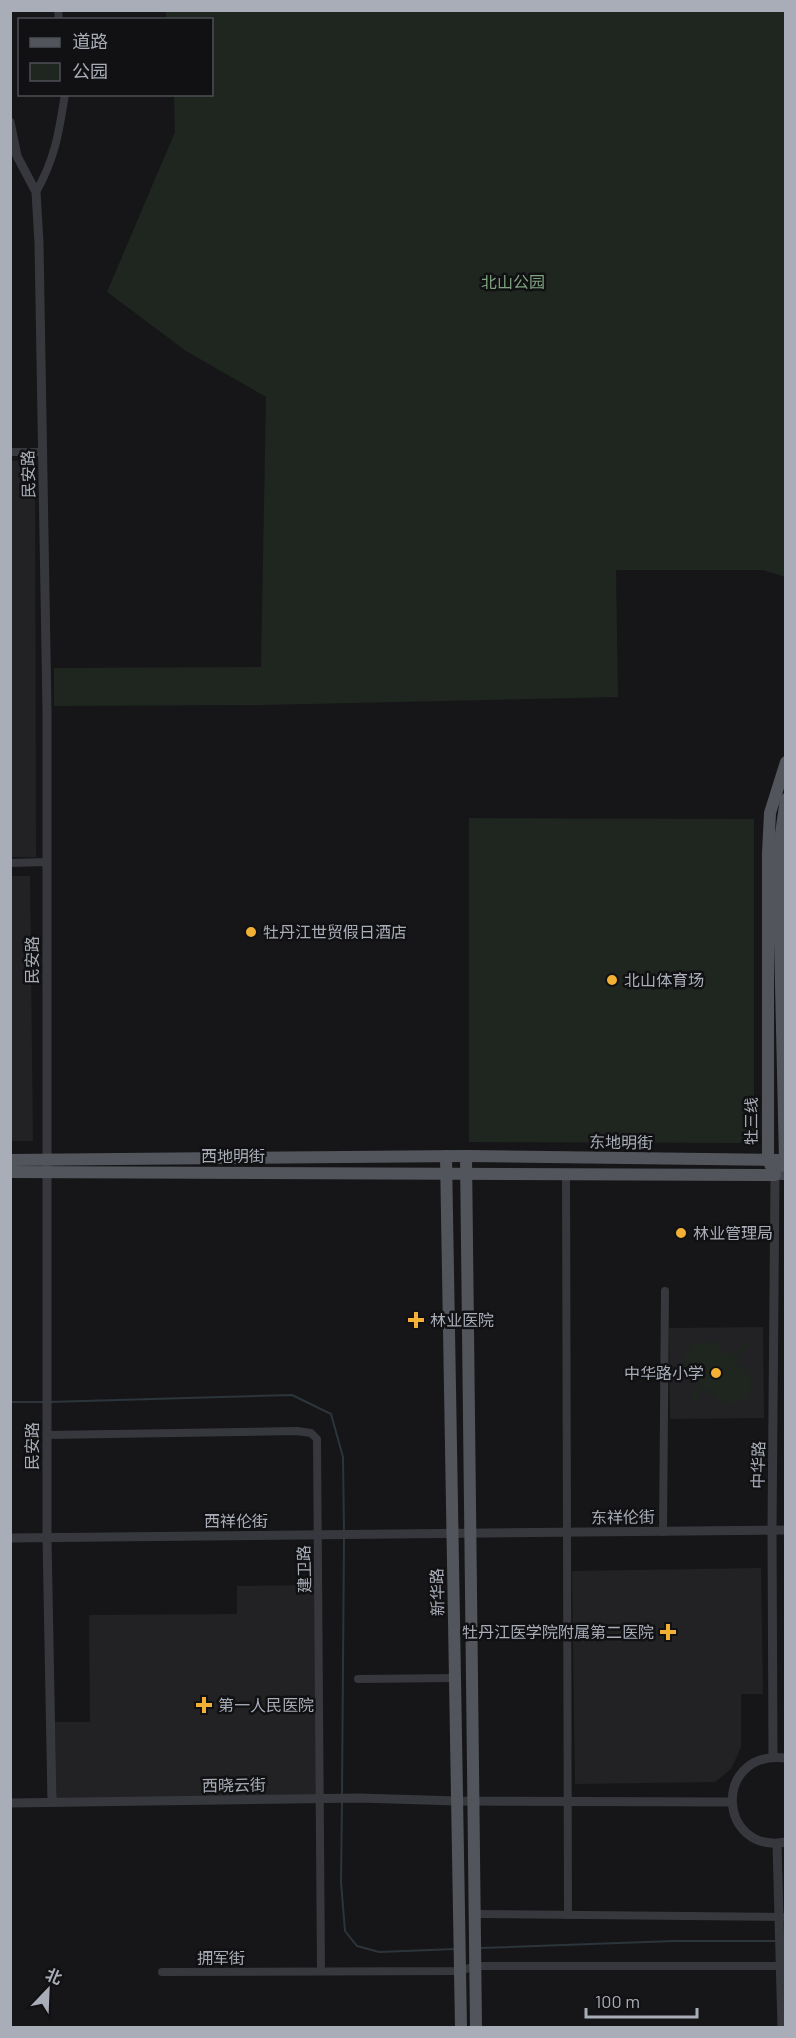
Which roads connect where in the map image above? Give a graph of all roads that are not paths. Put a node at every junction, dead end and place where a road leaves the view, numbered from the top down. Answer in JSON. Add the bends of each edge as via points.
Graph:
{"nodes":[{"id":1,"x":65,"y":96,"type":"edge"},
{"id":2,"x":10,"y":122,"type":"edge"},
{"id":3,"x":36,"y":192,"type":"junction"},
{"id":4,"x":10,"y":452,"type":"edge"},
{"id":5,"x":43,"y":452,"type":"junction"},
{"id":6,"x":786,"y":762,"type":"edge"},
{"id":7,"x":786,"y":799,"type":"edge"},
{"id":8,"x":47,"y":862,"type":"junction"},
{"id":9,"x":10,"y":863,"type":"edge"},
{"id":10,"x":456,"y":1156,"type":"junction"},
{"id":11,"x":10,"y":1160,"type":"edge"},
{"id":12,"x":768,"y":1160,"type":"junction"},
{"id":13,"x":785,"y":1160,"type":"edge"},
{"id":14,"x":47,"y":1166,"type":"junction"},
{"id":15,"x":10,"y":1172,"type":"edge"},
{"id":16,"x":456,"y":1172,"type":"junction"},
{"id":17,"x":566,"y":1173,"type":"junction"},
{"id":18,"x":781,"y":1175,"type":"edge"},
{"id":19,"x":664,"y":1291,"type":"dead end"},
{"id":20,"x":47,"y":1435,"type":"junction"},
{"id":21,"x":772,"y":1530,"type":"junction"},
{"id":22,"x":786,"y":1530,"type":"edge"},
{"id":23,"x":663,"y":1532,"type":"junction"},
{"id":24,"x":567,"y":1533,"type":"junction"},
{"id":25,"x":461,"y":1534,"type":"junction"},
{"id":26,"x":318,"y":1536,"type":"junction"},
{"id":27,"x":10,"y":1538,"type":"edge"},
{"id":28,"x":46,"y":1538,"type":"junction"},
{"id":29,"x":455,"y":1678,"type":"junction"},
{"id":30,"x":358,"y":1679,"type":"dead end"},
{"id":31,"x":773,"y":1757,"type":"junction"},
{"id":32,"x":786,"y":1758,"type":"edge"},
{"id":33,"x":320,"y":1799,"type":"junction"},
{"id":34,"x":473,"y":1800,"type":"junction"},
{"id":35,"x":457,"y":1801,"type":"junction"},
{"id":36,"x":567,"y":1801,"type":"junction"},
{"id":37,"x":731,"y":1802,"type":"junction"},
{"id":38,"x":10,"y":1803,"type":"edge"},
{"id":39,"x":52,"y":1803,"type":"junction"},
{"id":40,"x":781,"y":1843,"type":"edge"},
{"id":41,"x":474,"y":1914,"type":"junction"},
{"id":42,"x":568,"y":1915,"type":"junction"},
{"id":43,"x":782,"y":1917,"type":"edge"},
{"id":44,"x":475,"y":1966,"type":"junction"},
{"id":45,"x":780,"y":1966,"type":"junction"},
{"id":46,"x":321,"y":1971,"type":"junction"},
{"id":47,"x":460,"y":1971,"type":"junction"},
{"id":48,"x":162,"y":1972,"type":"dead end"},
{"id":49,"x":461,"y":2028,"type":"edge"},
{"id":50,"x":476,"y":2028,"type":"edge"},
{"id":51,"x":782,"y":2028,"type":"edge"}],
"edges":[{"from":1,"to":3,"type":"street","via":[[48,170]]},
{"from":2,"to":3,"type":"street","name":"民安路","via":[[18,156]]},
{"from":3,"to":5,"type":"street","name":"民安路"},
{"from":4,"to":5,"type":"street"},
{"from":5,"to":8,"type":"street","name":"民安路"},
{"from":6,"to":12,"type":"main road","name":"牡三线","via":[[770,813],[768,853]]},
{"from":7,"to":13,"type":"main road","name":"牡三线","via":[[778,854]]},
{"from":8,"to":9,"type":"street"},
{"from":8,"to":14,"type":"street","name":"民安路"},
{"from":10,"to":12,"type":"main road","name":"东地明街"},
{"from":10,"to":14,"type":"main road","name":"西地明街"},
{"from":10,"to":16,"type":"main road","name":"新华路"},
{"from":10,"to":16,"type":"main road"},
{"from":11,"to":14,"type":"main road","name":"西地明街"},
{"from":12,"to":13,"type":"main road","name":"东地明街"},
{"from":12,"to":18,"type":"main road","name":"牡三线"},
{"from":13,"to":18,"type":"main road"},
{"from":14,"to":15,"type":"main road","name":"西地明街"},
{"from":14,"to":16,"type":"main road","name":"西地明街"},
{"from":14,"to":20,"type":"street","name":"民安路"},
{"from":16,"to":17,"type":"main road","name":"东地明街"},
{"from":16,"to":25,"type":"main road","name":"新华路"},
{"from":16,"to":25,"type":"main road"},
{"from":17,"to":18,"type":"main road","name":"东地明街"},
{"from":17,"to":24,"type":"street"},
{"from":18,"to":21,"type":"street","name":"中华路"},
{"from":19,"to":23,"type":"street"},
{"from":20,"to":26,"type":"street","name":"建卫路","via":[[311,1433],[317,1439]]},
{"from":20,"to":28,"type":"street","name":"民安路"},
{"from":21,"to":22,"type":"street","name":"东祥伦街"},
{"from":21,"to":23,"type":"street","name":"东祥伦街"},
{"from":21,"to":31,"type":"street","name":"中华路"},
{"from":23,"to":24,"type":"street","name":"东祥伦街"},
{"from":24,"to":25,"type":"street","name":"东祥伦街"},
{"from":24,"to":36,"type":"street"},
{"from":25,"to":26,"type":"street","name":"西祥伦街"},
{"from":25,"to":29,"type":"main road","name":"新华路"},
{"from":25,"to":34,"type":"main road"},
{"from":26,"to":28,"type":"street","name":"西祥伦街"},
{"from":26,"to":33,"type":"street","name":"建卫路"},
{"from":27,"to":28,"type":"street","name":"西祥伦街"},
{"from":28,"to":39,"type":"street","name":"民安路"},
{"from":29,"to":30,"type":"street"},
{"from":29,"to":35,"type":"main road","name":"新华路"},
{"from":31,"to":32,"type":"street"},
{"from":31,"to":37,"type":"street","via":[[760,1759],[738,1776]]},
{"from":33,"to":35,"type":"street","name":"西晓云街"},
{"from":33,"to":39,"type":"street","name":"西晓云街"},
{"from":33,"to":46,"type":"street","name":"建卫路"},
{"from":34,"to":35,"type":"street","name":"西晓云街"},
{"from":34,"to":36,"type":"street","name":"西晓云街"},
{"from":34,"to":41,"type":"main road"},
{"from":35,"to":47,"type":"main road","name":"新华路"},
{"from":36,"to":37,"type":"street","name":"西晓云街"},
{"from":36,"to":42,"type":"street"},
{"from":37,"to":40,"type":"street","via":[[734,1815],[751,1837]]},
{"from":38,"to":39,"type":"street","name":"西晓云街"},
{"from":40,"to":43,"type":"street"},
{"from":41,"to":42,"type":"street"},
{"from":41,"to":44,"type":"main road"},
{"from":42,"to":43,"type":"street"},
{"from":43,"to":45,"type":"street"},
{"from":44,"to":45,"type":"street","name":"拥军街"},
{"from":44,"to":47,"type":"street","name":"拥军街"},
{"from":44,"to":50,"type":"main road"},
{"from":45,"to":51,"type":"street"},
{"from":46,"to":47,"type":"street","name":"拥军街"},
{"from":46,"to":48,"type":"street","name":"拥军街"},
{"from":47,"to":49,"type":"main road","name":"新华路"}]}
